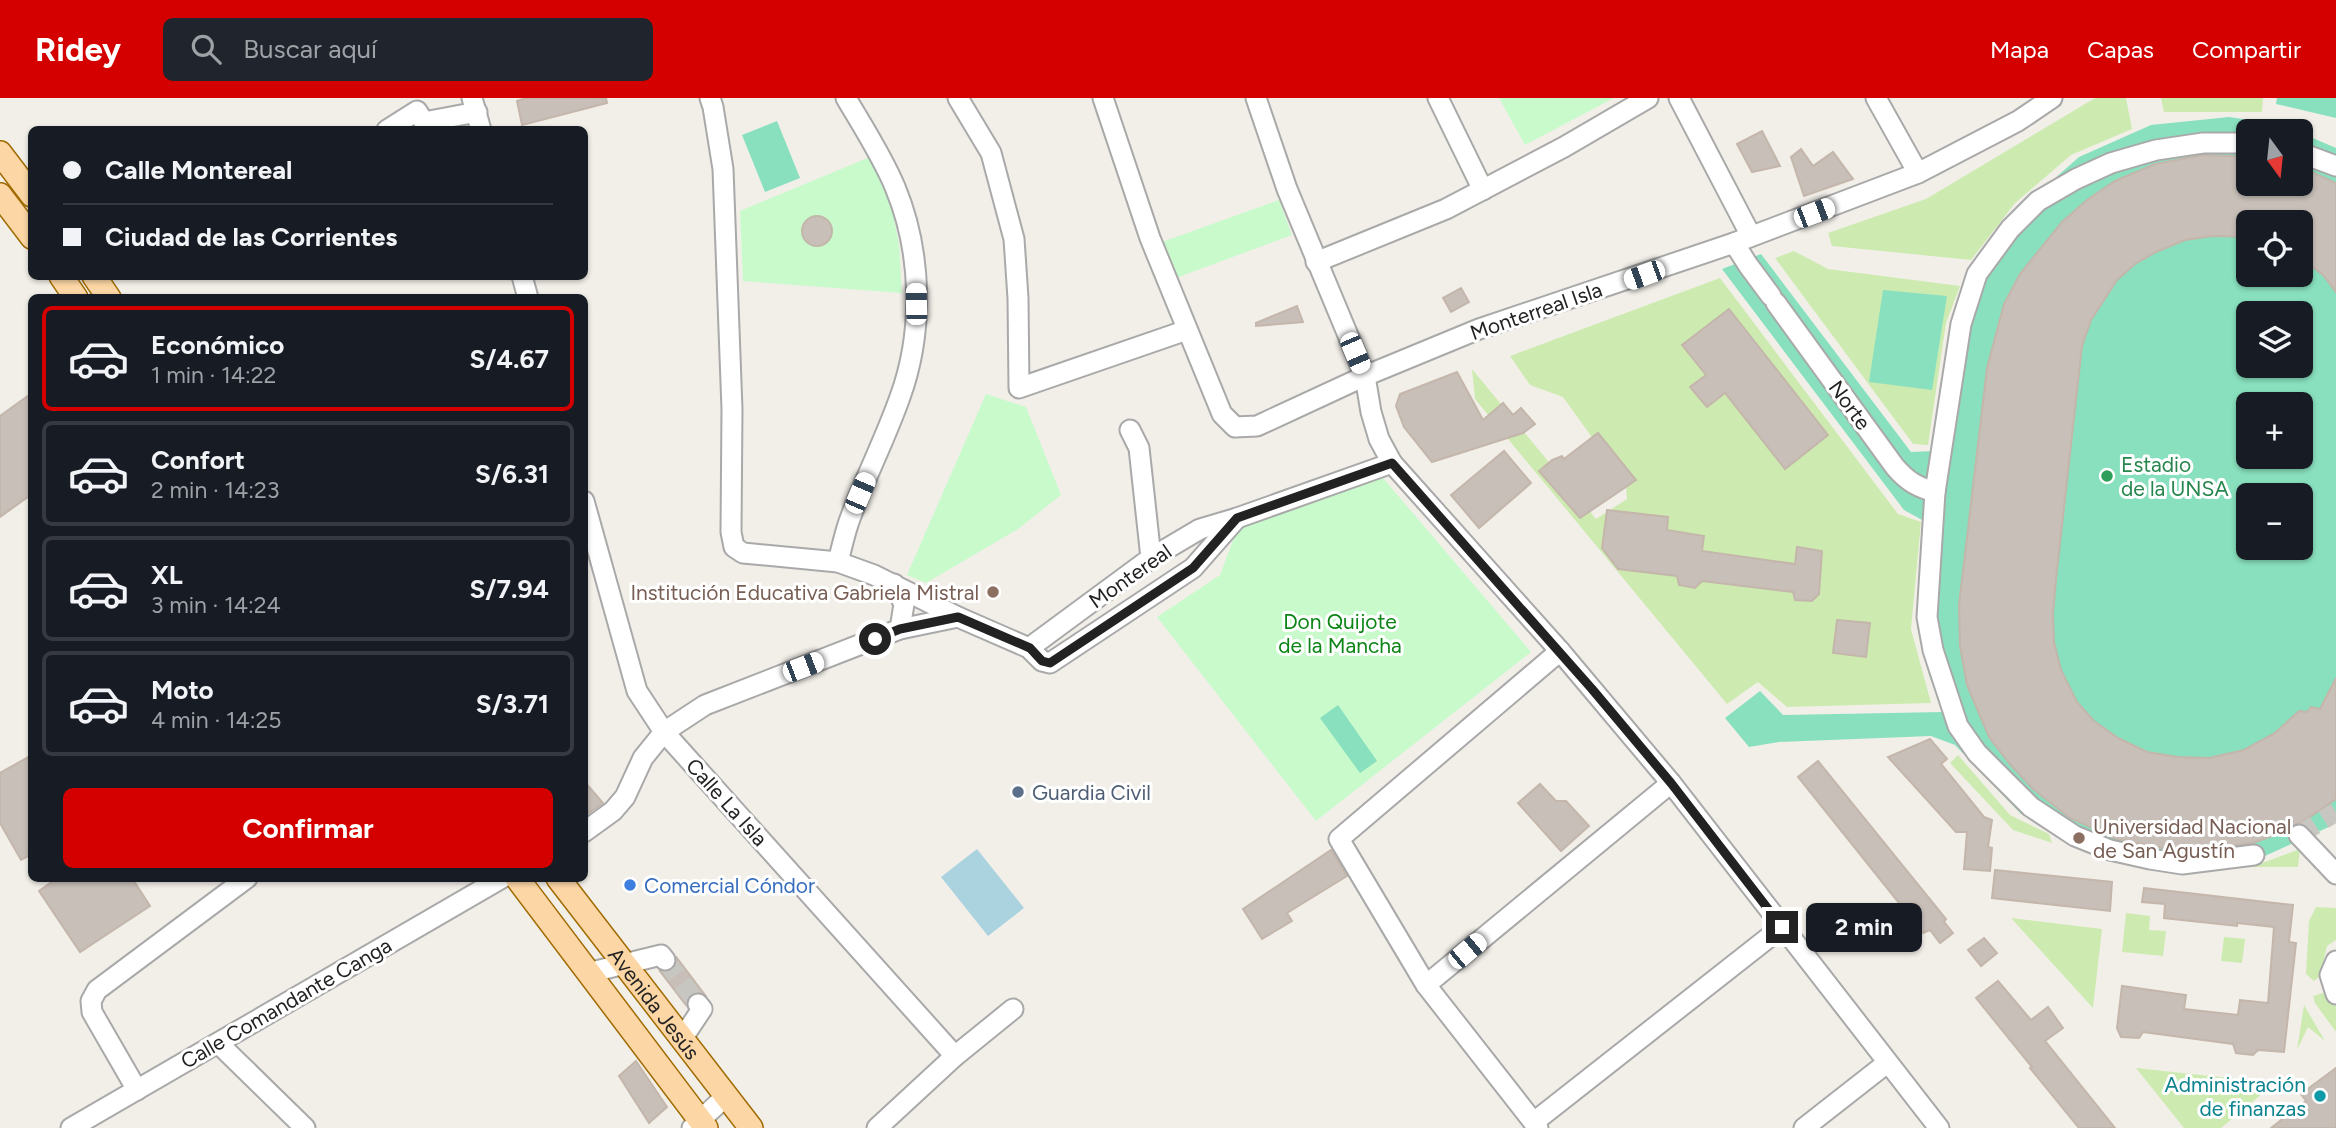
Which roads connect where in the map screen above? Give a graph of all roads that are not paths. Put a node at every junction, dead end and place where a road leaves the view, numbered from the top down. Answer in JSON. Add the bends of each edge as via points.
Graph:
{"nodes":[{"id":1,"x":710,"y":98,"type":"edge"},
{"id":2,"x":846,"y":98,"type":"edge"},
{"id":3,"x":958,"y":98,"type":"edge"},
{"id":4,"x":1102,"y":98,"type":"edge"},
{"id":5,"x":1256,"y":98,"type":"edge"},
{"id":6,"x":1438,"y":98,"type":"edge"},
{"id":7,"x":1648,"y":98,"type":"edge"},
{"id":8,"x":1679,"y":98,"type":"edge"},
{"id":9,"x":1876,"y":98,"type":"edge"},
{"id":10,"x":2052,"y":98,"type":"edge"},
{"id":11,"x":477,"y":113,"type":"edge"},
{"id":12,"x":393,"y":126,"type":"edge"},
{"id":13,"x":2236,"y":143,"type":"edge"},
{"id":14,"x":0,"y":153,"type":"edge"},
{"id":15,"x":2314,"y":157,"type":"edge"},
{"id":16,"x":2336,"y":166,"type":"edge"},
{"id":17,"x":1918,"y":173,"type":"junction"},
{"id":18,"x":28,"y":190,"type":"edge"},
{"id":19,"x":1483,"y":190,"type":"junction"},
{"id":20,"x":28,"y":196,"type":"edge"},
{"id":21,"x":6,"y":203,"type":"edge"},
{"id":22,"x":28,"y":232,"type":"edge"},
{"id":23,"x":1743,"y":240,"type":"junction"},
{"id":24,"x":1316,"y":262,"type":"junction"},
{"id":25,"x":1187,"y":330,"type":"junction"},
{"id":26,"x":1365,"y":376,"type":"junction"},
{"id":27,"x":1130,"y":430,"type":"dead end"},
{"id":28,"x":1392,"y":463,"type":"junction"},
{"id":29,"x":1935,"y":492,"type":"junction"},
{"id":30,"x":588,"y":515,"type":"edge"},
{"id":31,"x":1237,"y":518,"type":"junction"},
{"id":32,"x":1151,"y":558,"type":"junction"},
{"id":33,"x":838,"y":562,"type":"junction"},
{"id":34,"x":894,"y":584,"type":"junction"},
{"id":35,"x":958,"y":617,"type":"junction"},
{"id":36,"x":900,"y":629,"type":"junction"},
{"id":37,"x":1030,"y":648,"type":"junction"},
{"id":38,"x":1560,"y":651,"type":"junction"},
{"id":39,"x":664,"y":732,"type":"junction"},
{"id":40,"x":1671,"y":783,"type":"junction"},
{"id":41,"x":588,"y":829,"type":"edge"},
{"id":42,"x":2299,"y":835,"type":"dead end"},
{"id":43,"x":2254,"y":855,"type":"dead end"},
{"id":44,"x":2336,"y":874,"type":"edge"},
{"id":45,"x":242,"y":882,"type":"edge"},
{"id":46,"x":495,"y":882,"type":"edge"},
{"id":47,"x":520,"y":882,"type":"edge"},
{"id":48,"x":561,"y":882,"type":"edge"},
{"id":49,"x":1782,"y":927,"type":"junction"},
{"id":50,"x":597,"y":930,"type":"junction"},
{"id":51,"x":570,"y":949,"type":"junction"},
{"id":52,"x":665,"y":960,"type":"dead end"},
{"id":53,"x":2336,"y":961,"type":"edge"},
{"id":54,"x":623,"y":963,"type":"junction"},
{"id":55,"x":588,"y":973,"type":"junction"},
{"id":56,"x":1426,"y":985,"type":"junction"},
{"id":57,"x":2336,"y":994,"type":"edge"},
{"id":58,"x":698,"y":1004,"type":"dead end"},
{"id":59,"x":1013,"y":1009,"type":"dead end"},
{"id":60,"x":682,"y":1039,"type":"junction"},
{"id":61,"x":218,"y":1043,"type":"junction"},
{"id":62,"x":954,"y":1056,"type":"junction"},
{"id":63,"x":1887,"y":1063,"type":"junction"},
{"id":64,"x":137,"y":1090,"type":"junction"},
{"id":65,"x":726,"y":1096,"type":"junction"},
{"id":66,"x":699,"y":1125,"type":"edge"},
{"id":67,"x":1536,"y":1125,"type":"edge"},
{"id":68,"x":71,"y":1128,"type":"edge"},
{"id":69,"x":305,"y":1128,"type":"edge"},
{"id":70,"x":751,"y":1128,"type":"edge"},
{"id":71,"x":877,"y":1128,"type":"edge"},
{"id":72,"x":1804,"y":1128,"type":"edge"},
{"id":73,"x":1939,"y":1128,"type":"edge"}],
"edges":[{"from":1,"to":33,"type":"street","name":"Montereal","via":[[723,169],[734,547],[743,553]]},
{"from":2,"to":33,"type":"street","via":[[889,175],[908,225],[916,318],[913,353],[901,396],[850,517]]},
{"from":3,"to":25,"type":"street","via":[[991,153],[1014,239],[1018,388]]},
{"from":4,"to":25,"type":"street","name":"Monterreal Isla"},
{"from":5,"to":24,"type":"street"},
{"from":6,"to":19,"type":"street"},
{"from":7,"to":19,"type":"street"},
{"from":8,"to":23,"type":"street","name":"Norte"},
{"from":9,"to":17,"type":"street"},
{"from":10,"to":17,"type":"street","name":"Monterreal Isla"},
{"from":11,"to":12,"type":"street","via":[[424,122],[417,111]]},
{"from":13,"to":29,"type":"street","via":[[2168,148],[2111,163],[2038,201],[2010,229],[1977,274],[1961,324]]},
{"from":14,"to":18,"type":"main road"},
{"from":15,"to":16,"type":"street"},
{"from":17,"to":23,"type":"street","name":"Monterreal Isla"},
{"from":19,"to":24,"type":"street"},
{"from":20,"to":21,"type":"main road"},
{"from":21,"to":22,"type":"main road"},
{"from":23,"to":26,"type":"street","name":"Monterreal Isla","via":[[1479,329]]},
{"from":23,"to":29,"type":"street","name":"Norte","via":[[1773,299],[1895,467],[1907,481]]},
{"from":24,"to":26,"type":"street"},
{"from":25,"to":26,"type":"street","name":"Monterreal Isla","via":[[1222,414],[1235,427],[1257,426]]},
{"from":26,"to":28,"type":"street","via":[[1379,439]]},
{"from":27,"to":32,"type":"street","via":[[1139,448]]},
{"from":28,"to":31,"type":"street","name":"Montereal"},
{"from":28,"to":38,"type":"street"},
{"from":29,"to":43,"type":"street","via":[[1927,617],[1958,726],[1978,752],[2031,807],[2075,836],[2110,850],[2182,864]]},
{"from":30,"to":39,"type":"street","name":"Calle La Isla","via":[[637,691]]},
{"from":31,"to":32,"type":"street","name":"Montereal","via":[[1200,529]]},
{"from":31,"to":37,"type":"street","name":"Montereal","via":[[1193,568],[1074,649],[1050,663]]},
{"from":32,"to":37,"type":"street","name":"Montereal"},
{"from":33,"to":34,"type":"street","name":"Montereal"},
{"from":34,"to":35,"type":"street","name":"Montereal"},
{"from":34,"to":36,"type":"street","via":[[904,604]]},
{"from":35,"to":36,"type":"street"},
{"from":35,"to":37,"type":"street","name":"Montereal"},
{"from":36,"to":39,"type":"street","via":[[705,705]]},
{"from":38,"to":40,"type":"street"},
{"from":38,"to":56,"type":"street","via":[[1339,839]]},
{"from":39,"to":41,"type":"street","via":[[643,758],[625,797]]},
{"from":39,"to":62,"type":"street","name":"Calle La Isla"},
{"from":40,"to":49,"type":"street"},
{"from":40,"to":56,"type":"street"},
{"from":42,"to":44,"type":"street"},
{"from":45,"to":64,"type":"street","via":[[97,990],[91,1001],[92,1012]]},
{"from":46,"to":61,"type":"street","name":"Calle Comandante Canga"},
{"from":47,"to":51,"type":"main road","name":"Avenida Jesús"},
{"from":48,"to":50,"type":"main road","name":"Avenida Jesús"},
{"from":49,"to":63,"type":"street"},
{"from":49,"to":67,"type":"street"},
{"from":50,"to":51,"type":"main road"},
{"from":50,"to":54,"type":"main road","name":"Avenida Jesús"},
{"from":51,"to":55,"type":"main road","name":"Avenida Jesús"},
{"from":52,"to":54,"type":"street","via":[[661,955]]},
{"from":53,"to":57,"type":"street","via":[[2330,975]]},
{"from":54,"to":55,"type":"street"},
{"from":54,"to":60,"type":"main road","name":"Avenida Jesús"},
{"from":55,"to":66,"type":"main road","name":"Avenida Jesús"},
{"from":56,"to":67,"type":"street"},
{"from":58,"to":60,"type":"street","via":[[702,1009]]},
{"from":59,"to":62,"type":"street"},
{"from":60,"to":65,"type":"main road","name":"Avenida Jesús"},
{"from":61,"to":64,"type":"street","name":"Calle Comandante Canga"},
{"from":61,"to":69,"type":"street"},
{"from":62,"to":71,"type":"street"},
{"from":63,"to":72,"type":"street"},
{"from":63,"to":73,"type":"street"},
{"from":64,"to":68,"type":"street","name":"Calle Comandante Canga"},
{"from":65,"to":66,"type":"street"},
{"from":65,"to":70,"type":"main road","name":"Avenida Jesús"}]}
